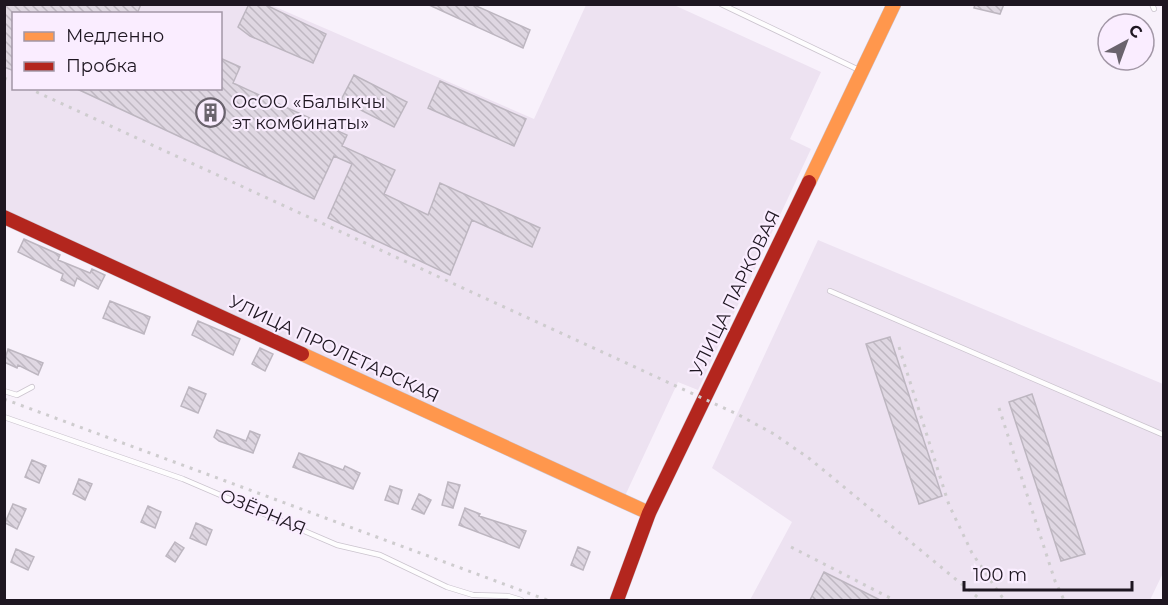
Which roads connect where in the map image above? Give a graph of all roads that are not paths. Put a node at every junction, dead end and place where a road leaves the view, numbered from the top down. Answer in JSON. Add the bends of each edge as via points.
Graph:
{"nodes":[{"id":1,"x":721,"y":4,"type":"edge"},
{"id":2,"x":894,"y":4,"type":"edge"},
{"id":3,"x":862,"y":71,"type":"junction"},
{"id":4,"x":4,"y":217,"type":"edge"},
{"id":5,"x":830,"y":291,"type":"dead end"},
{"id":6,"x":32,"y":387,"type":"dead end"},
{"id":7,"x":4,"y":391,"type":"edge"},
{"id":8,"x":4,"y":417,"type":"edge"},
{"id":9,"x":1164,"y":435,"type":"edge"},
{"id":10,"x":648,"y":513,"type":"junction"},
{"id":11,"x":521,"y":600,"type":"edge"},
{"id":12,"x":617,"y":600,"type":"edge"}],
"edges":[{"from":1,"to":3,"type":"lane"},
{"from":2,"to":3,"type":"street","name":"УЛИЦА ПАРКОВАЯ"},
{"from":3,"to":10,"type":"street","name":"УЛИЦА ПАРКОВАЯ"},
{"from":4,"to":10,"type":"street","name":"УЛИЦА ПРОЛЕТАРСКАЯ"},
{"from":5,"to":9,"type":"lane"},
{"from":6,"to":7,"type":"lane","via":[[17,395]]},
{"from":8,"to":11,"type":"lane","name":"ОЗЁРНАЯ","via":[[183,479],[337,545],[380,555],[447,587],[473,595]]},
{"from":10,"to":12,"type":"street","name":"УЛИЦА ПАРКОВАЯ"}]}
